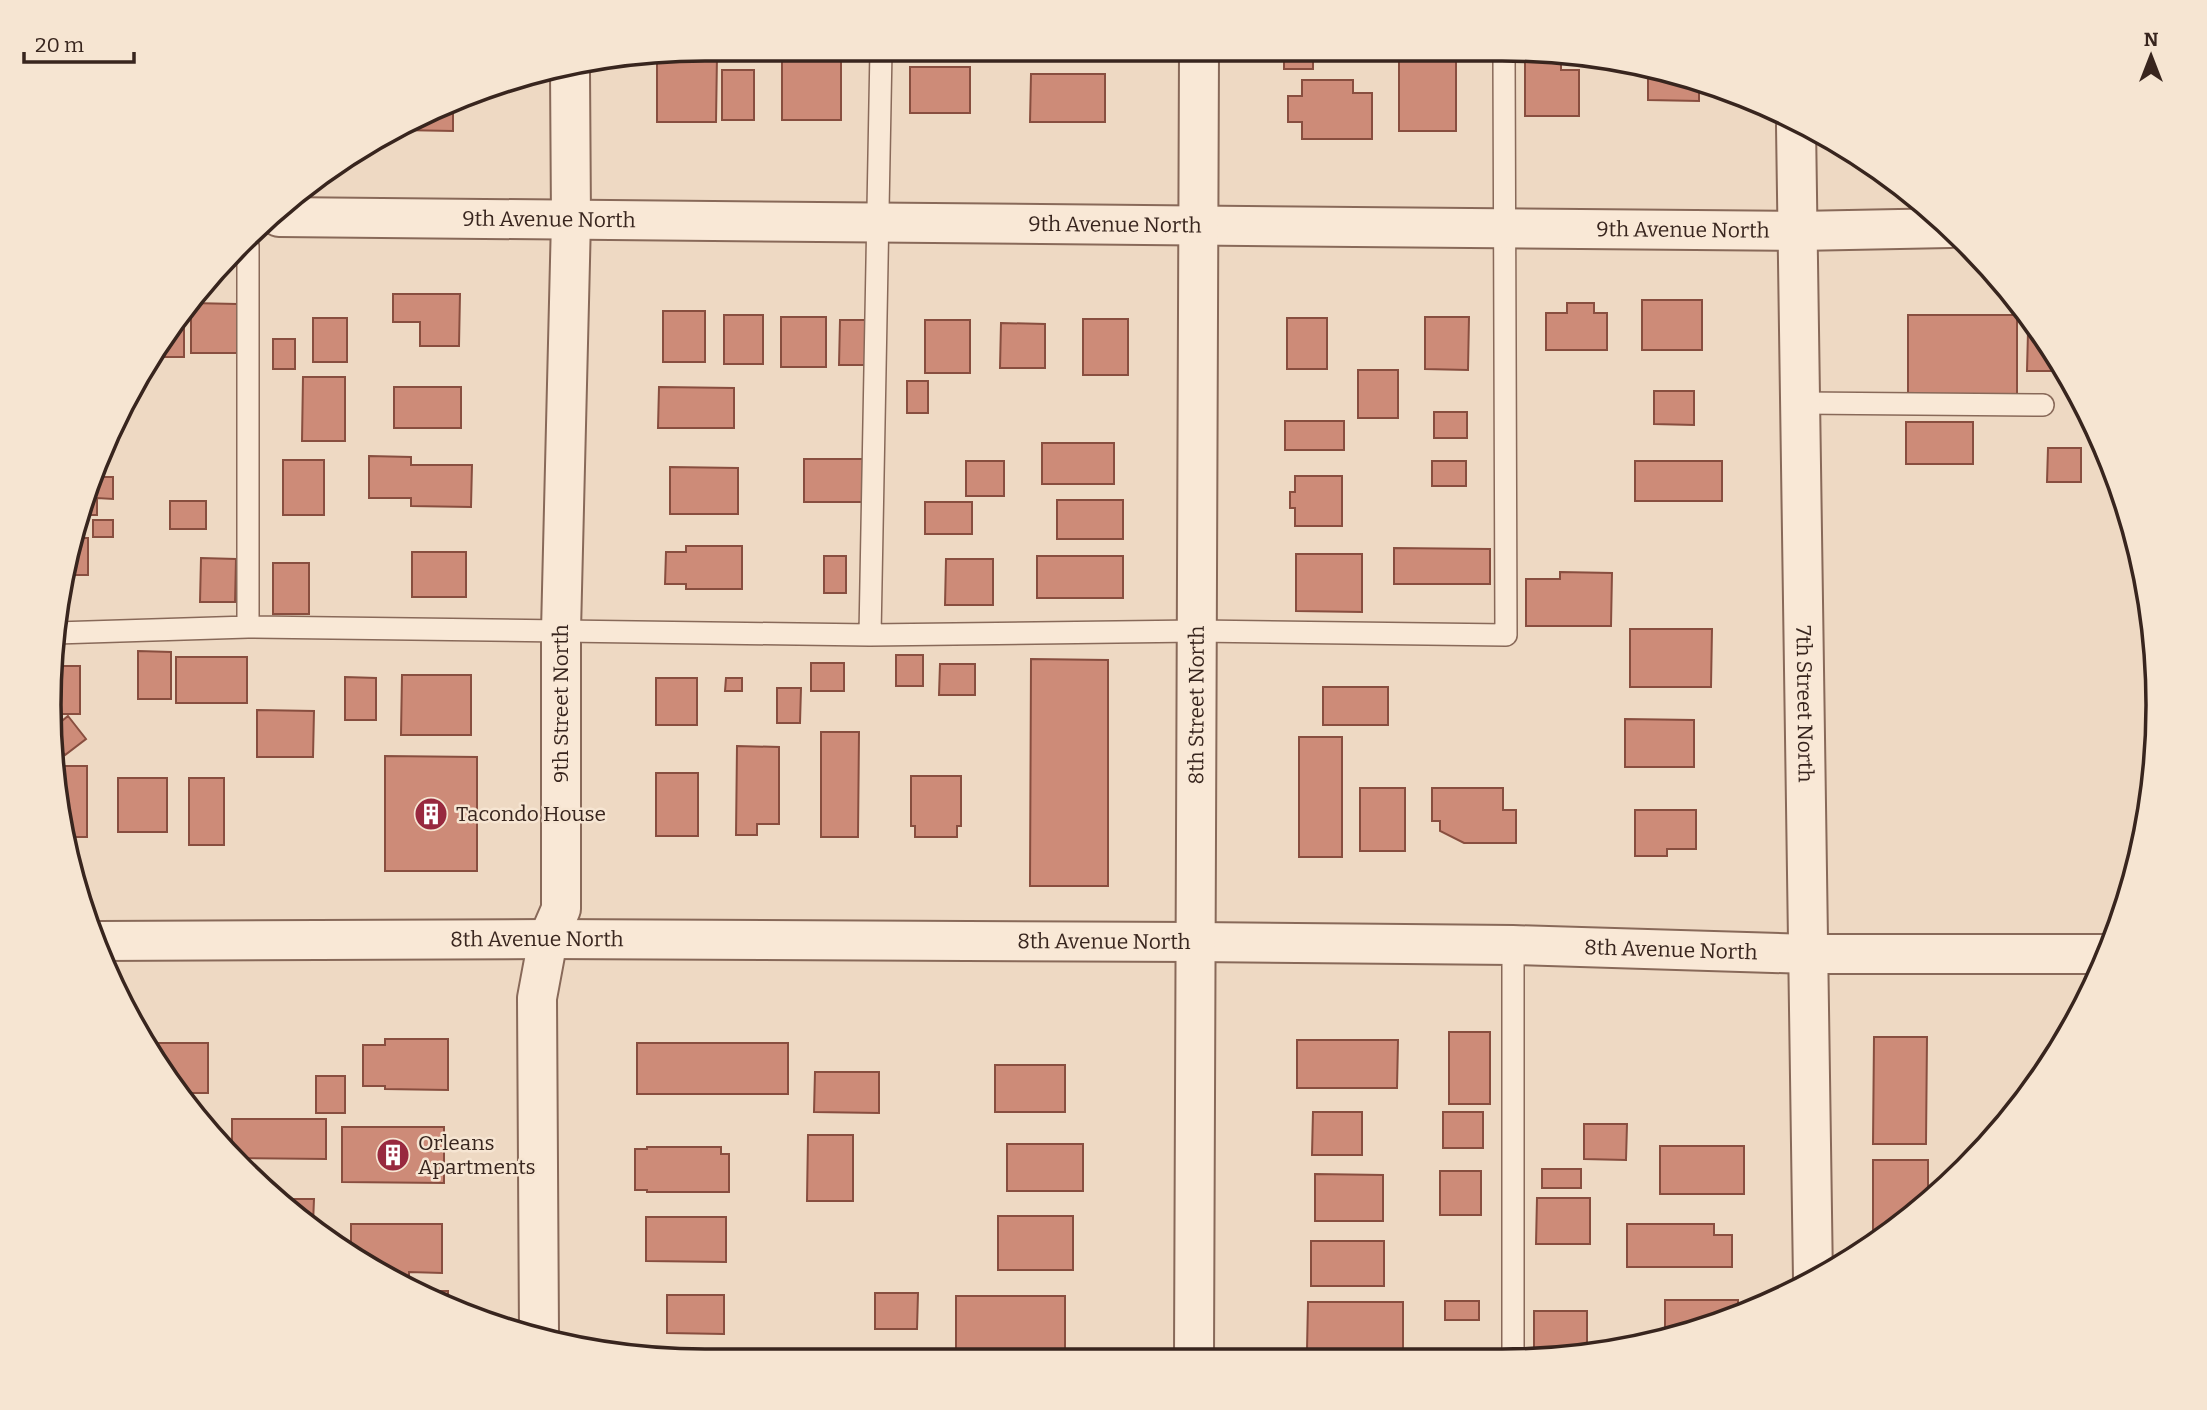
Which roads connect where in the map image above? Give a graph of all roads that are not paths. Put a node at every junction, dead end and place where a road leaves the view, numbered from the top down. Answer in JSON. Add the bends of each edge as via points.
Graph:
{"nodes":[{"id":1,"x":881,"y":61,"type":"edge"},
{"id":2,"x":1199,"y":61,"type":"edge"},
{"id":3,"x":1504,"y":61,"type":"edge"},
{"id":4,"x":570,"y":76,"type":"edge"},
{"id":5,"x":1796,"y":133,"type":"edge"},
{"id":6,"x":286,"y":217,"type":"edge"},
{"id":7,"x":571,"y":220,"type":"junction"},
{"id":8,"x":878,"y":222,"type":"junction"},
{"id":9,"x":1198,"y":225,"type":"junction"},
{"id":10,"x":1503,"y":228,"type":"junction"},
{"id":11,"x":1935,"y":229,"type":"edge"},
{"id":12,"x":1798,"y":231,"type":"junction"},
{"id":13,"x":248,"y":252,"type":"edge"},
{"id":14,"x":1801,"y":403,"type":"junction"},
{"id":15,"x":2043,"y":405,"type":"dead end"},
{"id":16,"x":248,"y":627,"type":"junction"},
{"id":17,"x":561,"y":631,"type":"junction"},
{"id":18,"x":1198,"y":631,"type":"junction"},
{"id":19,"x":66,"y":633,"type":"edge"},
{"id":20,"x":870,"y":635,"type":"junction"},
{"id":21,"x":548,"y":939,"type":"junction"},
{"id":22,"x":106,"y":941,"type":"edge"},
{"id":23,"x":1195,"y":942,"type":"junction"},
{"id":24,"x":1513,"y":944,"type":"junction"},
{"id":25,"x":1808,"y":954,"type":"junction"},
{"id":26,"x":2096,"y":954,"type":"edge"},
{"id":27,"x":1813,"y":1269,"type":"edge"},
{"id":28,"x":539,"y":1327,"type":"edge"},
{"id":29,"x":1513,"y":1348,"type":"edge"},
{"id":30,"x":1194,"y":1349,"type":"edge"}],
"edges":[{"from":1,"to":8,"type":"lane"},
{"from":2,"to":9,"type":"street","name":"8th Street North"},
{"from":3,"to":10,"type":"lane"},
{"from":4,"to":7,"type":"street","name":"9th Street North"},
{"from":5,"to":12,"type":"street","name":"7th Street North"},
{"from":6,"to":7,"type":"street","name":"9th Avenue North"},
{"from":7,"to":8,"type":"street","name":"9th Avenue North"},
{"from":7,"to":17,"type":"street","name":"9th Street North"},
{"from":8,"to":9,"type":"street","name":"9th Avenue North"},
{"from":8,"to":20,"type":"lane"},
{"from":9,"to":10,"type":"street","name":"9th Avenue North"},
{"from":9,"to":18,"type":"street","name":"8th Street North"},
{"from":10,"to":12,"type":"street","name":"9th Avenue North"},
{"from":10,"to":18,"type":"lane","via":[[1506,635]]},
{"from":11,"to":12,"type":"street","name":"9th Avenue North"},
{"from":12,"to":14,"type":"street","name":"7th Street North"},
{"from":13,"to":16,"type":"lane"},
{"from":14,"to":15,"type":"lane"},
{"from":14,"to":25,"type":"street","name":"7th Street North"},
{"from":16,"to":17,"type":"lane"},
{"from":16,"to":19,"type":"lane"},
{"from":17,"to":20,"type":"lane"},
{"from":17,"to":21,"type":"street","name":"9th Street North","via":[[561,909]]},
{"from":18,"to":20,"type":"lane"},
{"from":18,"to":23,"type":"street","name":"8th Street North"},
{"from":21,"to":22,"type":"street","name":"8th Avenue North"},
{"from":21,"to":23,"type":"street","name":"8th Avenue North"},
{"from":21,"to":28,"type":"street","name":"9th Street North","via":[[537,998]]},
{"from":23,"to":24,"type":"street","name":"8th Avenue North"},
{"from":23,"to":30,"type":"street","name":"8th Street North"},
{"from":24,"to":25,"type":"street","name":"8th Avenue North"},
{"from":24,"to":29,"type":"lane"},
{"from":25,"to":26,"type":"street","name":"8th Avenue North"},
{"from":25,"to":27,"type":"street","name":"7th Street North"}]}
